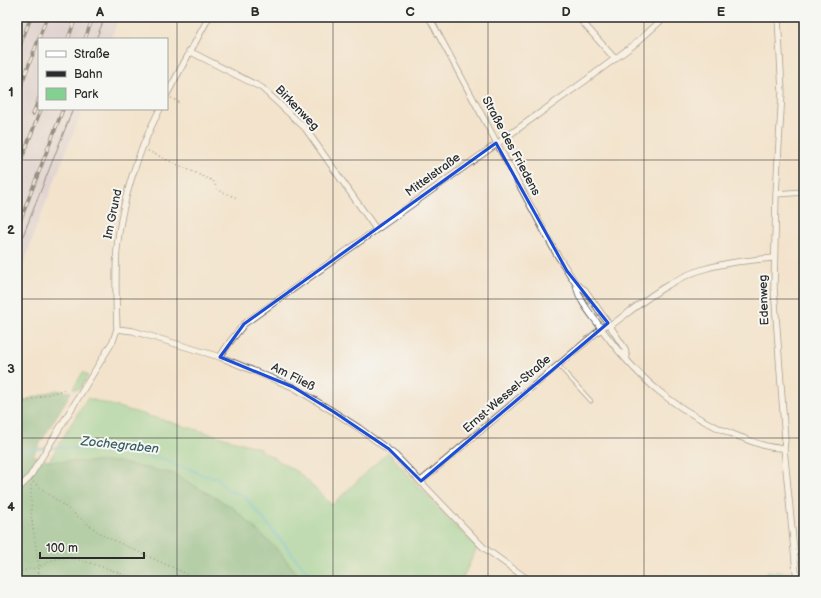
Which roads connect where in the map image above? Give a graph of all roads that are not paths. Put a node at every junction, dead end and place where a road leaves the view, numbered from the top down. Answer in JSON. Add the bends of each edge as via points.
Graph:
{"nodes":[{"id":1,"x":209,"y":17,"type":"edge"},
{"id":2,"x":429,"y":17,"type":"edge"},
{"id":3,"x":578,"y":17,"type":"edge"},
{"id":4,"x":665,"y":17,"type":"edge"},
{"id":5,"x":778,"y":17,"type":"edge"},
{"id":6,"x":189,"y":52,"type":"junction"},
{"id":7,"x":615,"y":59,"type":"junction"},
{"id":8,"x":168,"y":93,"type":"edge"},
{"id":9,"x":160,"y":110,"type":"edge"},
{"id":10,"x":496,"y":143,"type":"junction"},
{"id":11,"x":804,"y":192,"type":"edge"},
{"id":12,"x":776,"y":194,"type":"junction"},
{"id":13,"x":376,"y":230,"type":"junction"},
{"id":14,"x":774,"y":258,"type":"junction"},
{"id":15,"x":576,"y":284,"type":"junction"},
{"id":16,"x":609,"y":325,"type":"junction"},
{"id":17,"x":601,"y":328,"type":"junction"},
{"id":18,"x":117,"y":329,"type":"junction"},
{"id":19,"x":220,"y":357,"type":"junction"},
{"id":20,"x":626,"y":360,"type":"junction"},
{"id":21,"x":558,"y":364,"type":"junction"},
{"id":22,"x":591,"y":401,"type":"dead end"},
{"id":23,"x":784,"y":448,"type":"junction"},
{"id":24,"x":421,"y":481,"type":"junction"},
{"id":25,"x":17,"y":490,"type":"edge"},
{"id":26,"x":530,"y":581,"type":"edge"},
{"id":27,"x":797,"y":581,"type":"edge"}],
"edges":[{"from":1,"to":6,"type":"street"},
{"from":2,"to":10,"type":"street","name":"Straße des Friedens"},
{"from":3,"to":7,"type":"street"},
{"from":4,"to":7,"type":"street","name":"Mittelstraße"},
{"from":5,"to":12,"type":"street","name":"Edenweg","via":[[782,92]]},
{"from":6,"to":8,"type":"street"},
{"from":6,"to":13,"type":"street","name":"Birkenweg","via":[[262,88],[294,117],[305,128]]},
{"from":7,"to":10,"type":"street","name":"Mittelstraße"},
{"from":9,"to":18,"type":"street","name":"Im Grund","via":[[126,200],[119,232],[116,276]]},
{"from":10,"to":13,"type":"street","name":"Mittelstraße"},
{"from":10,"to":15,"type":"street","name":"Straße des Friedens","via":[[556,253]]},
{"from":11,"to":12,"type":"street"},
{"from":12,"to":14,"type":"street","name":"Edenweg"},
{"from":13,"to":19,"type":"street","name":"Mittelstraße","via":[[244,324]]},
{"from":14,"to":16,"type":"street","name":"Ernst-Wessel-Straße","via":[[732,263],[696,272],[669,284]]},
{"from":14,"to":23,"type":"street","name":"Edenweg"},
{"from":15,"to":16,"type":"street","name":"Straße des Friedens","via":[[585,290]]},
{"from":15,"to":17,"type":"street","name":"Straße des Friedens","via":[[579,296]]},
{"from":16,"to":17,"type":"street","name":"Ernst-Wessel-Straße"},
{"from":16,"to":20,"type":"street","name":"Straße des Friedens","via":[[625,349]]},
{"from":17,"to":20,"type":"street","name":"Straße des Friedens"},
{"from":17,"to":21,"type":"street","name":"Ernst-Wessel-Straße"},
{"from":18,"to":19,"type":"street","name":"Am Fließ","via":[[133,331]]},
{"from":18,"to":25,"type":"street","via":[[107,351],[29,478]]},
{"from":19,"to":24,"type":"street","name":"Am Fließ","via":[[293,387],[334,412],[389,449]]},
{"from":20,"to":23,"type":"street","name":"Straße des Friedens","via":[[653,388],[688,412],[730,433],[775,448]]},
{"from":21,"to":22,"type":"lane"},
{"from":21,"to":24,"type":"street","name":"Ernst-Wessel-Straße"},
{"from":23,"to":27,"type":"street","name":"Edenweg"},
{"from":24,"to":26,"type":"street","name":"Am Fließ","via":[[484,547]]}]}
